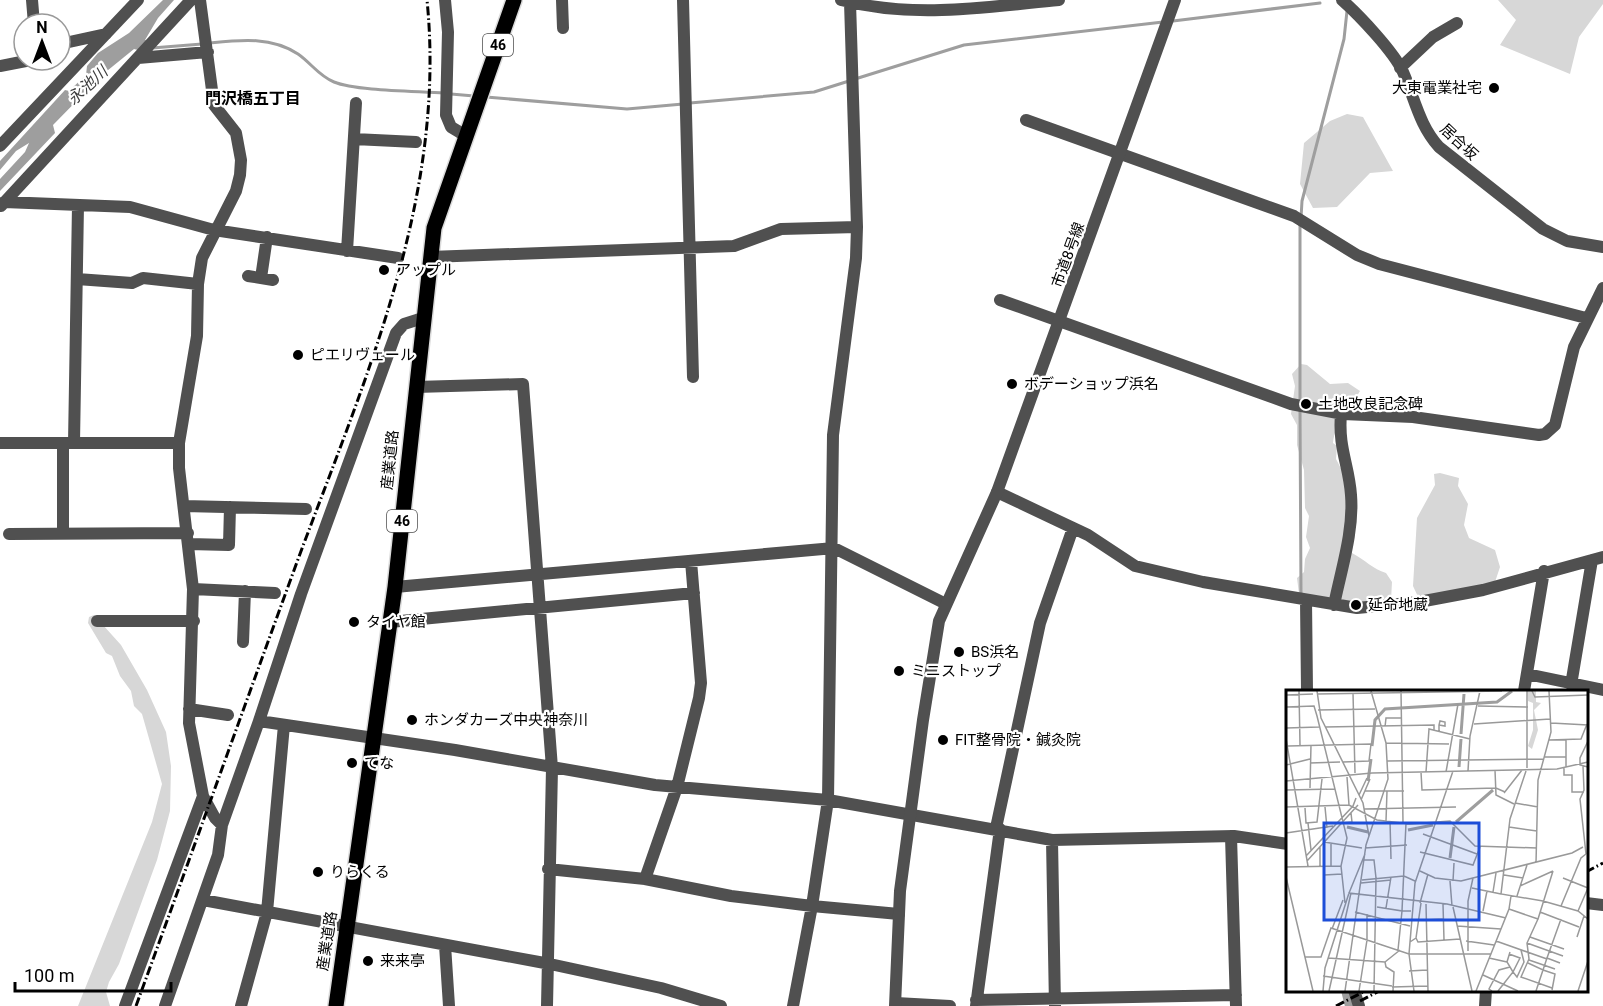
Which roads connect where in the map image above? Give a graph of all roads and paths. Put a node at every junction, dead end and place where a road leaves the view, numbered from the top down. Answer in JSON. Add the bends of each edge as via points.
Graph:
{"nodes":[{"id":1,"x":138,"y":0,"type":"edge"},
{"id":2,"x":191,"y":0,"type":"edge"},
{"id":3,"x":200,"y":0,"type":"edge"},
{"id":4,"x":445,"y":0,"type":"edge"},
{"id":5,"x":514,"y":0,"type":"edge"},
{"id":6,"x":562,"y":0,"type":"edge"},
{"id":7,"x":683,"y":0,"type":"edge"},
{"id":8,"x":1059,"y":0,"type":"edge"},
{"id":9,"x":1175,"y":0,"type":"edge"},
{"id":10,"x":1342,"y":0,"type":"edge"},
{"id":11,"x":845,"y":1,"type":"edge"},
{"id":12,"x":1023,"y":2,"type":"edge"},
{"id":13,"x":1457,"y":23,"type":"dead end"},
{"id":14,"x":562,"y":28,"type":"dead end"},
{"id":15,"x":106,"y":34,"type":"junction"},
{"id":16,"x":72,"y":41,"type":"edge"},
{"id":17,"x":207,"y":46,"type":"junction"},
{"id":18,"x":141,"y":55,"type":"junction"},
{"id":19,"x":1398,"y":65,"type":"junction"},
{"id":20,"x":356,"y":103,"type":"dead end"},
{"id":21,"x":1026,"y":120,"type":"dead end"},
{"id":22,"x":466,"y":136,"type":"junction"},
{"id":23,"x":354,"y":139,"type":"junction"},
{"id":24,"x":416,"y":142,"type":"dead end"},
{"id":25,"x":0,"y":146,"type":"edge"},
{"id":26,"x":1120,"y":153,"type":"junction"},
{"id":27,"x":2,"y":205,"type":"edge"},
{"id":28,"x":78,"y":205,"type":"junction"},
{"id":29,"x":857,"y":227,"type":"junction"},
{"id":30,"x":214,"y":230,"type":"junction"},
{"id":31,"x":267,"y":237,"type":"junction"},
{"id":32,"x":692,"y":247,"type":"junction"},
{"id":33,"x":1603,"y":247,"type":"edge"},
{"id":34,"x":347,"y":251,"type":"junction"},
{"id":35,"x":430,"y":257,"type":"junction"},
{"id":36,"x":398,"y":258,"type":"dead end"},
{"id":37,"x":248,"y":276,"type":"dead end"},
{"id":38,"x":77,"y":279,"type":"junction"},
{"id":39,"x":198,"y":284,"type":"junction"},
{"id":40,"x":1603,"y":288,"type":"edge"},
{"id":41,"x":1000,"y":300,"type":"dead end"},
{"id":42,"x":423,"y":318,"type":"junction"},
{"id":43,"x":1586,"y":318,"type":"junction"},
{"id":44,"x":1060,"y":320,"type":"junction"},
{"id":45,"x":693,"y":377,"type":"dead end"},
{"id":46,"x":416,"y":387,"type":"junction"},
{"id":47,"x":1341,"y":414,"type":"junction"},
{"id":48,"x":0,"y":443,"type":"edge"},
{"id":49,"x":69,"y":443,"type":"junction"},
{"id":50,"x":179,"y":443,"type":"junction"},
{"id":51,"x":997,"y":492,"type":"junction"},
{"id":52,"x":184,"y":506,"type":"junction"},
{"id":53,"x":230,"y":507,"type":"junction"},
{"id":54,"x":306,"y":509,"type":"dead end"},
{"id":55,"x":1073,"y":528,"type":"junction"},
{"id":56,"x":63,"y":532,"type":"junction"},
{"id":57,"x":9,"y":534,"type":"dead end"},
{"id":58,"x":188,"y":538,"type":"junction"},
{"id":59,"x":834,"y":548,"type":"junction"},
{"id":60,"x":1598,"y":558,"type":"edge"},
{"id":61,"x":691,"y":561,"type":"junction"},
{"id":62,"x":1544,"y":571,"type":"junction"},
{"id":63,"x":538,"y":574,"type":"junction"},
{"id":64,"x":395,"y":587,"type":"junction"},
{"id":65,"x":193,"y":589,"type":"junction"},
{"id":66,"x":245,"y":591,"type":"junction"},
{"id":67,"x":275,"y":593,"type":"dead end"},
{"id":68,"x":694,"y":593,"type":"junction"},
{"id":69,"x":1306,"y":600,"type":"junction"},
{"id":70,"x":946,"y":604,"type":"junction"},
{"id":71,"x":1334,"y":604,"type":"junction"},
{"id":72,"x":540,"y":608,"type":"junction"},
{"id":73,"x":97,"y":621,"type":"dead end"},
{"id":74,"x":194,"y":621,"type":"junction"},
{"id":75,"x":390,"y":622,"type":"junction"},
{"id":76,"x":243,"y":642,"type":"dead end"},
{"id":77,"x":1527,"y":674,"type":"junction"},
{"id":78,"x":1571,"y":685,"type":"junction"},
{"id":79,"x":1307,"y":690,"type":"edge"},
{"id":80,"x":1524,"y":690,"type":"edge"},
{"id":81,"x":1603,"y":690,"type":"edge"},
{"id":82,"x":189,"y":709,"type":"junction"},
{"id":83,"x":228,"y":715,"type":"dead end"},
{"id":84,"x":259,"y":721,"type":"junction"},
{"id":85,"x":284,"y":725,"type":"junction"},
{"id":86,"x":375,"y":739,"type":"junction"},
{"id":87,"x":552,"y":768,"type":"junction"},
{"id":88,"x":677,"y":787,"type":"junction"},
{"id":89,"x":203,"y":796,"type":"junction"},
{"id":90,"x":828,"y":800,"type":"junction"},
{"id":91,"x":910,"y":816,"type":"junction"},
{"id":92,"x":222,"y":825,"type":"junction"},
{"id":93,"x":998,"y":829,"type":"junction"},
{"id":94,"x":1231,"y":836,"type":"junction"},
{"id":95,"x":1052,"y":840,"type":"junction"},
{"id":96,"x":1286,"y":844,"type":"edge"},
{"id":97,"x":548,"y":869,"type":"junction"},
{"id":98,"x":645,"y":879,"type":"junction"},
{"id":99,"x":203,"y":900,"type":"junction"},
{"id":100,"x":1588,"y":903,"type":"edge"},
{"id":101,"x":1603,"y":905,"type":"edge"},
{"id":102,"x":812,"y":906,"type":"junction"},
{"id":103,"x":267,"y":912,"type":"junction"},
{"id":104,"x":899,"y":914,"type":"junction"},
{"id":105,"x":348,"y":926,"type":"junction"},
{"id":106,"x":445,"y":945,"type":"junction"},
{"id":107,"x":550,"y":964,"type":"junction"},
{"id":108,"x":1354,"y":991,"type":"edge"},
{"id":109,"x":1486,"y":991,"type":"edge"},
{"id":110,"x":1236,"y":1000,"type":"edge"},
{"id":111,"x":1055,"y":1002,"type":"edge"},
{"id":112,"x":976,"y":1003,"type":"edge"},
{"id":113,"x":896,"y":1004,"type":"edge"},
{"id":114,"x":125,"y":1006,"type":"edge"},
{"id":115,"x":165,"y":1006,"type":"edge"},
{"id":116,"x":241,"y":1006,"type":"edge"},
{"id":117,"x":336,"y":1006,"type":"edge"},
{"id":118,"x":449,"y":1006,"type":"edge"},
{"id":119,"x":547,"y":1006,"type":"edge"},
{"id":120,"x":721,"y":1006,"type":"edge"},
{"id":121,"x":793,"y":1006,"type":"edge"},
{"id":122,"x":950,"y":1006,"type":"edge"},
{"id":123,"x":1359,"y":1006,"type":"edge"},
{"id":124,"x":1485,"y":1006,"type":"edge"}],
"edges":[{"from":1,"to":15,"type":"street"},
{"from":2,"to":18,"type":"street"},
{"from":3,"to":17,"type":"street"},
{"from":4,"to":22,"type":"street","via":[[448,122]]},
{"from":5,"to":22,"type":"main road","name":"産業道路","number":"46"},
{"from":6,"to":14,"type":"street"},
{"from":7,"to":32,"type":"street"},
{"from":8,"to":12,"type":"street"},
{"from":9,"to":26,"type":"street","name":"市道8号線"},
{"from":10,"to":19,"type":"street","name":"居合坂"},
{"from":11,"to":12,"type":"street","via":[[892,11]]},
{"from":11,"to":29,"type":"street"},
{"from":13,"to":19,"type":"street"},
{"from":15,"to":16,"type":"street"},
{"from":15,"to":25,"type":"street"},
{"from":17,"to":18,"type":"street"},
{"from":17,"to":30,"type":"street","via":[[214,105],[236,133],[241,160],[236,191]]},
{"from":18,"to":27,"type":"street"},
{"from":19,"to":33,"type":"street","name":"居合坂","via":[[1428,135],[1503,200],[1559,237]]},
{"from":20,"to":23,"type":"street"},
{"from":21,"to":26,"type":"street"},
{"from":22,"to":35,"type":"main road","name":"産業道路","number":"46","via":[[440,206]]},
{"from":23,"to":24,"type":"street"},
{"from":23,"to":34,"type":"street"},
{"from":26,"to":43,"type":"street","via":[[1301,221],[1379,264]]},
{"from":26,"to":44,"type":"street","name":"市道8号線"},
{"from":27,"to":28,"type":"street"},
{"from":28,"to":30,"type":"street","via":[[141,209]]},
{"from":28,"to":38,"type":"street"},
{"from":29,"to":32,"type":"street","via":[[781,229],[734,246]]},
{"from":29,"to":59,"type":"street","via":[[834,424]]},
{"from":30,"to":31,"type":"street"},
{"from":30,"to":39,"type":"street","via":[[204,250]]},
{"from":31,"to":34,"type":"street"},
{"from":31,"to":37,"type":"street","via":[[267,279]]},
{"from":32,"to":35,"type":"street"},
{"from":32,"to":45,"type":"street"},
{"from":34,"to":36,"type":"street"},
{"from":35,"to":42,"type":"main road","name":"産業道路","number":"46"},
{"from":38,"to":39,"type":"street","via":[[132,283],[143,278]]},
{"from":38,"to":49,"type":"street"},
{"from":39,"to":50,"type":"street","via":[[196,336]]},
{"from":40,"to":43,"type":"street"},
{"from":41,"to":44,"type":"street"},
{"from":42,"to":46,"type":"main road","name":"産業道路","number":"46"},
{"from":42,"to":84,"type":"street","via":[[404,324],[396,333]]},
{"from":43,"to":47,"type":"street","via":[[1574,347],[1555,425],[1545,434],[1413,417]]},
{"from":44,"to":47,"type":"street","via":[[1300,406]]},
{"from":44,"to":51,"type":"street","name":"市道8号線"},
{"from":46,"to":63,"type":"street","via":[[523,384]]},
{"from":46,"to":64,"type":"main road","name":"産業道路","number":"46"},
{"from":47,"to":71,"type":"street","via":[[1340,441],[1350,483],[1351,511]]},
{"from":48,"to":49,"type":"street"},
{"from":49,"to":50,"type":"street"},
{"from":49,"to":56,"type":"street"},
{"from":50,"to":52,"type":"street"},
{"from":51,"to":55,"type":"street"},
{"from":51,"to":70,"type":"street","name":"市道8号線"},
{"from":52,"to":53,"type":"street"},
{"from":52,"to":58,"type":"street"},
{"from":53,"to":54,"type":"street"},
{"from":53,"to":58,"type":"street","via":[[229,545]]},
{"from":55,"to":69,"type":"street","via":[[1128,563],[1153,572]]},
{"from":55,"to":93,"type":"street","via":[[1040,623]]},
{"from":56,"to":57,"type":"street"},
{"from":56,"to":58,"type":"street"},
{"from":58,"to":65,"type":"street"},
{"from":59,"to":61,"type":"street"},
{"from":59,"to":70,"type":"street"},
{"from":59,"to":90,"type":"street"},
{"from":60,"to":62,"type":"street"},
{"from":60,"to":78,"type":"street"},
{"from":61,"to":63,"type":"street"},
{"from":61,"to":68,"type":"street"},
{"from":62,"to":71,"type":"street","via":[[1483,590],[1378,607]]},
{"from":62,"to":77,"type":"street"},
{"from":63,"to":64,"type":"street"},
{"from":63,"to":72,"type":"street"},
{"from":64,"to":75,"type":"main road","name":"産業道路","number":"46"},
{"from":65,"to":66,"type":"street"},
{"from":65,"to":74,"type":"street"},
{"from":66,"to":67,"type":"street"},
{"from":66,"to":76,"type":"street"},
{"from":68,"to":72,"type":"street"},
{"from":68,"to":88,"type":"street","via":[[701,683]]},
{"from":69,"to":71,"type":"street"},
{"from":69,"to":79,"type":"street"},
{"from":70,"to":91,"type":"street","name":"市道8号線","via":[[939,621]]},
{"from":72,"to":75,"type":"street"},
{"from":72,"to":87,"type":"street"},
{"from":73,"to":74,"type":"street"},
{"from":74,"to":82,"type":"street"},
{"from":75,"to":86,"type":"main road","name":"産業道路","number":"46"},
{"from":77,"to":78,"type":"street"},
{"from":77,"to":80,"type":"street"},
{"from":78,"to":81,"type":"street"},
{"from":82,"to":83,"type":"street"},
{"from":82,"to":89,"type":"street"},
{"from":84,"to":85,"type":"street"},
{"from":84,"to":92,"type":"street"},
{"from":85,"to":86,"type":"street"},
{"from":85,"to":103,"type":"street"},
{"from":86,"to":87,"type":"street"},
{"from":86,"to":105,"type":"main road","name":"産業道路","number":"46"},
{"from":87,"to":88,"type":"street"},
{"from":87,"to":97,"type":"street"},
{"from":88,"to":90,"type":"street"},
{"from":88,"to":98,"type":"street"},
{"from":89,"to":92,"type":"street"},
{"from":89,"to":114,"type":"street"},
{"from":90,"to":91,"type":"street"},
{"from":90,"to":102,"type":"street"},
{"from":91,"to":93,"type":"street"},
{"from":91,"to":104,"type":"street","name":"市道8号線"},
{"from":92,"to":99,"type":"street","via":[[218,855]]},
{"from":93,"to":95,"type":"street"},
{"from":93,"to":112,"type":"street"},
{"from":94,"to":95,"type":"street"},
{"from":94,"to":96,"type":"street"},
{"from":94,"to":110,"type":"street"},
{"from":95,"to":111,"type":"street"},
{"from":97,"to":98,"type":"street"},
{"from":97,"to":107,"type":"street"},
{"from":98,"to":102,"type":"street","via":[[731,896]]},
{"from":99,"to":103,"type":"street"},
{"from":99,"to":115,"type":"street"},
{"from":100,"to":101,"type":"street"},
{"from":102,"to":104,"type":"street"},
{"from":102,"to":121,"type":"street"},
{"from":103,"to":105,"type":"street"},
{"from":103,"to":116,"type":"street"},
{"from":104,"to":113,"type":"street","name":"市道8号線"},
{"from":105,"to":106,"type":"street"},
{"from":105,"to":117,"type":"main road","name":"産業道路","number":"46"},
{"from":106,"to":107,"type":"street"},
{"from":106,"to":118,"type":"street"},
{"from":107,"to":119,"type":"street"},
{"from":107,"to":120,"type":"street","via":[[661,988]]},
{"from":108,"to":123,"type":"street"},
{"from":109,"to":124,"type":"street"},
{"from":110,"to":111,"type":"street"},
{"from":111,"to":112,"type":"street"},
{"from":113,"to":122,"type":"street"}]}
